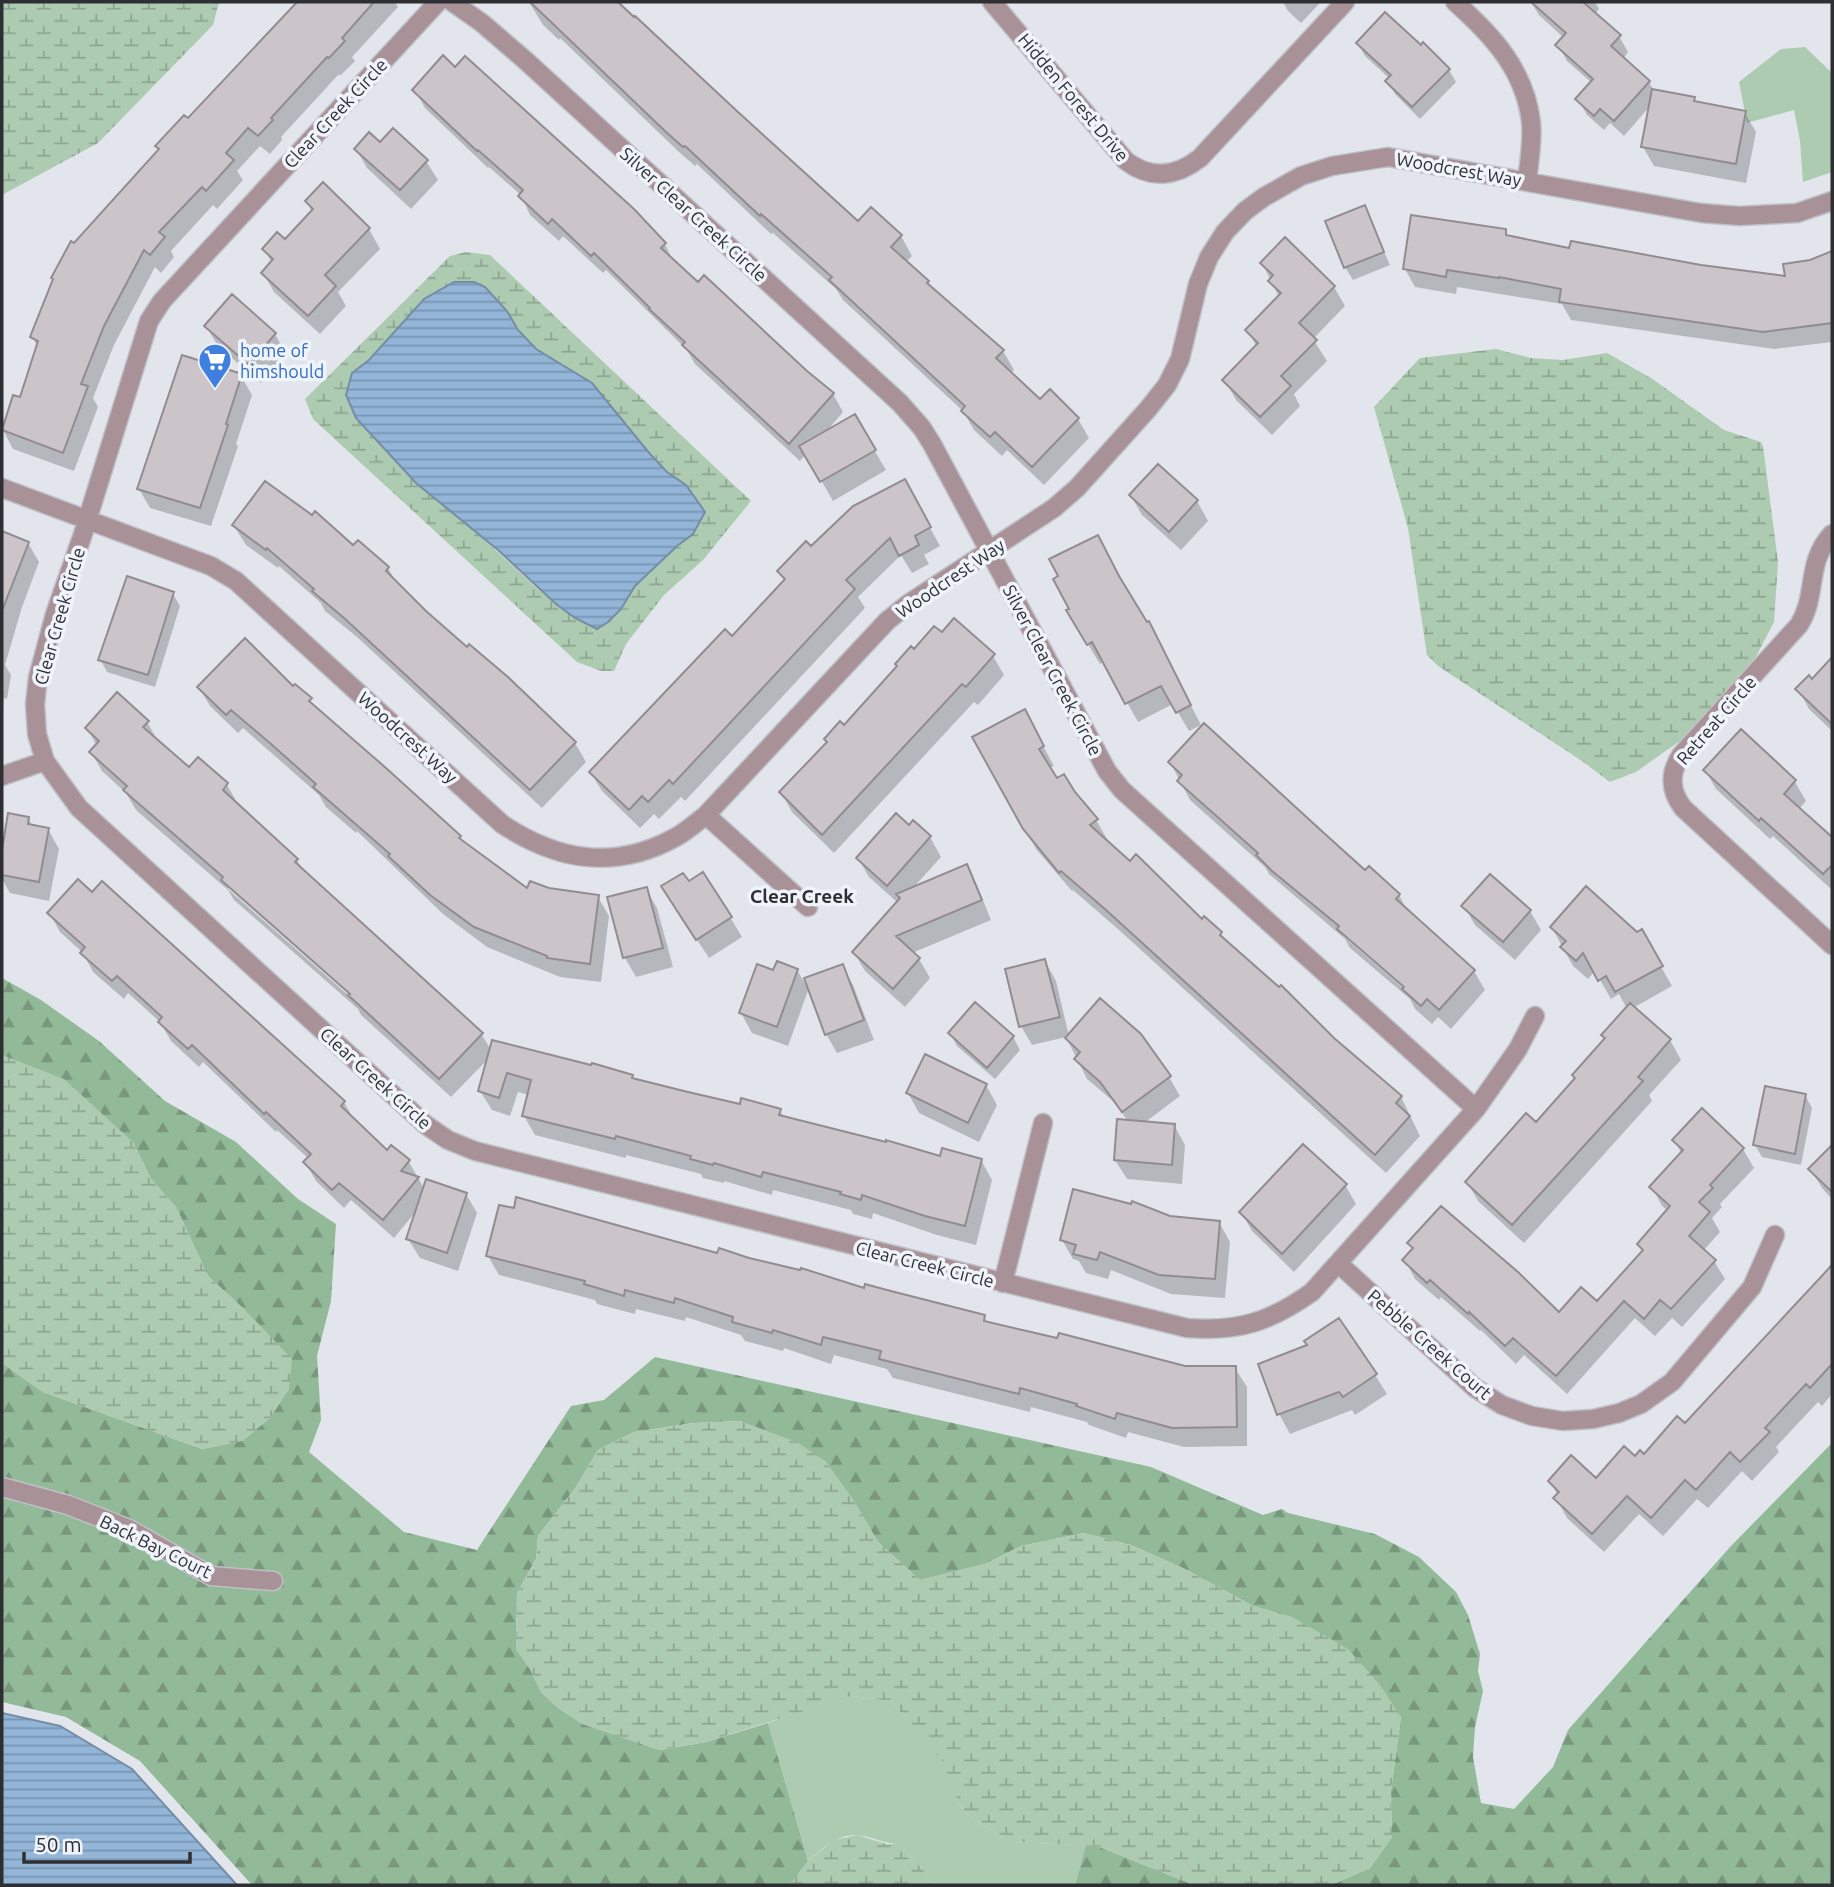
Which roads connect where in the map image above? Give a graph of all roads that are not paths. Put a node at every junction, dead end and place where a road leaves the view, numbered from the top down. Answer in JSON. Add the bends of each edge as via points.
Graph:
{"nodes":[{"id":1,"x":438,"y":2,"type":"edge"},
{"id":2,"x":452,"y":2,"type":"edge"},
{"id":3,"x":992,"y":2,"type":"edge"},
{"id":4,"x":1345,"y":2,"type":"edge"},
{"id":5,"x":1455,"y":2,"type":"edge"},
{"id":6,"x":1527,"y":181,"type":"junction"},
{"id":7,"x":1832,"y":201,"type":"edge"},
{"id":8,"x":2,"y":488,"type":"edge"},
{"id":9,"x":87,"y":519,"type":"junction"},
{"id":10,"x":1832,"y":534,"type":"edge"},
{"id":11,"x":989,"y":551,"type":"junction"},
{"id":12,"x":45,"y":761,"type":"junction"},
{"id":13,"x":2,"y":776,"type":"edge"},
{"id":14,"x":706,"y":814,"type":"junction"},
{"id":15,"x":808,"y":907,"type":"dead end"},
{"id":16,"x":1832,"y":945,"type":"edge"},
{"id":17,"x":1535,"y":1016,"type":"dead end"},
{"id":18,"x":1476,"y":1109,"type":"junction"},
{"id":19,"x":1043,"y":1123,"type":"dead end"},
{"id":20,"x":1775,"y":1235,"type":"dead end"},
{"id":21,"x":1339,"y":1264,"type":"junction"},
{"id":22,"x":1003,"y":1283,"type":"junction"},
{"id":23,"x":2,"y":1487,"type":"edge"},
{"id":24,"x":273,"y":1581,"type":"dead end"}],
"edges":[{"from":1,"to":9,"type":"street","name":"Clear Creek Circle","via":[[162,301],[149,321]]},
{"from":2,"to":11,"type":"street","name":"Silver Clear Creek Circle","via":[[525,60],[900,402],[932,444]]},
{"from":3,"to":4,"type":"street","name":"Hidden Forest Drive","via":[[1118,154],[1133,167],[1165,175],[1200,158]]},
{"from":5,"to":6,"type":"street","via":[[1496,41],[1519,79],[1531,121]]},
{"from":6,"to":7,"type":"street","name":"Woodcrest Way","via":[[1727,215],[1797,213]]},
{"from":6,"to":11,"type":"street","name":"Woodcrest Way","via":[[1388,157],[1301,176],[1264,197],[1225,232],[1209,257],[1180,359],[1167,385],[1077,488]]},
{"from":8,"to":9,"type":"street","name":"Woodcrest Way"},
{"from":9,"to":12,"type":"street","name":"Clear Creek Circle","via":[[38,677],[34,705]]},
{"from":9,"to":14,"type":"street","name":"Woodcrest Way","via":[[211,566],[236,581],[502,824],[545,849],[574,856],[632,855],[678,836]]},
{"from":10,"to":16,"type":"street","name":"Retreat Circle","via":[[1818,552],[1799,625],[1681,755],[1672,779],[1683,808]]},
{"from":11,"to":14,"type":"street","name":"Woodcrest Way","via":[[887,621]]},
{"from":11,"to":18,"type":"street","name":"Silver Clear Creek Circle","via":[[1107,771],[1122,790]]},
{"from":12,"to":13,"type":"street"},
{"from":12,"to":22,"type":"street","name":"Clear Creek Circle","via":[[79,808],[426,1125],[449,1140],[475,1152]]},
{"from":14,"to":15,"type":"street"},
{"from":17,"to":18,"type":"street","name":"Clear Creek Circle"},
{"from":18,"to":21,"type":"street","name":"Clear Creek Circle"},
{"from":19,"to":22,"type":"street"},
{"from":20,"to":21,"type":"street","name":"Pebble Creek Court","via":[[1752,1287],[1672,1382],[1619,1413],[1563,1421],[1502,1405],[1475,1388]]},
{"from":21,"to":22,"type":"street","name":"Clear Creek Circle","via":[[1285,1311],[1261,1322],[1211,1330]]},
{"from":23,"to":24,"type":"street","name":"Back Bay Court","via":[[68,1505],[129,1529],[211,1576]]}]}
